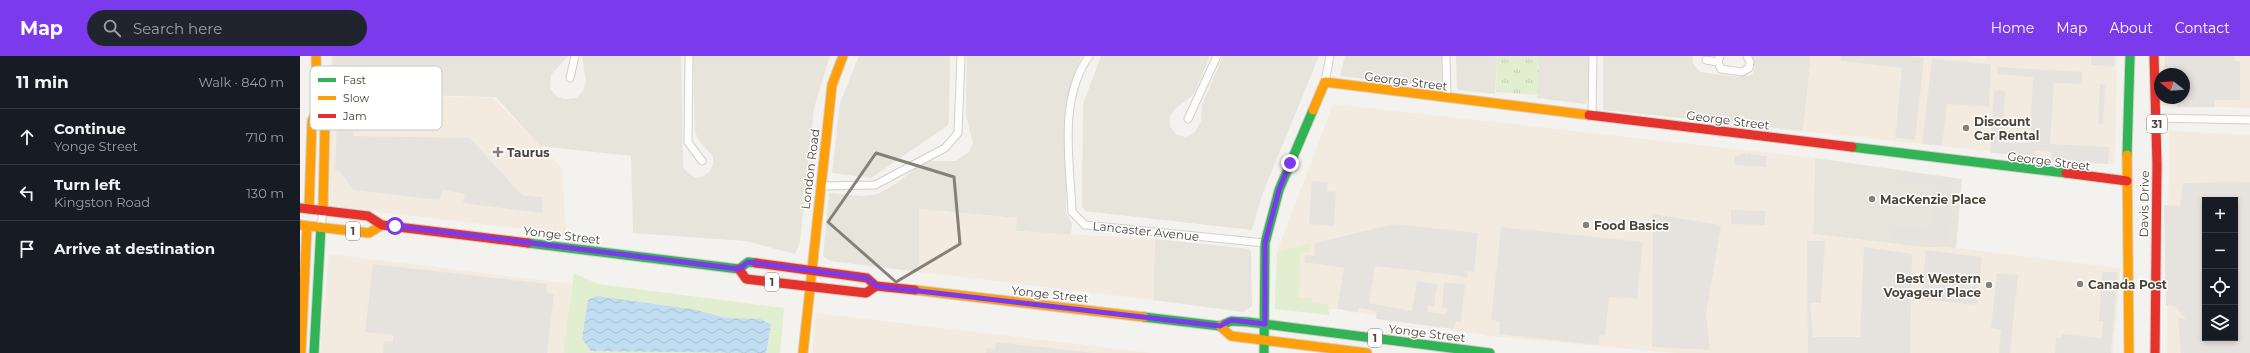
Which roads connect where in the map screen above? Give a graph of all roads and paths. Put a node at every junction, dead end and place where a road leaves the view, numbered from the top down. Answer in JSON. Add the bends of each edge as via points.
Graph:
{"nodes":[{"id":1,"x":316,"y":56,"type":"edge"},
{"id":2,"x":575,"y":56,"type":"edge"},
{"id":3,"x":688,"y":56,"type":"edge"},
{"id":4,"x":843,"y":56,"type":"edge"},
{"id":5,"x":962,"y":56,"type":"edge"},
{"id":6,"x":1089,"y":56,"type":"edge"},
{"id":7,"x":1217,"y":56,"type":"edge"},
{"id":8,"x":1330,"y":56,"type":"edge"},
{"id":9,"x":1446,"y":56,"type":"edge"},
{"id":10,"x":1592,"y":56,"type":"edge"},
{"id":11,"x":1747,"y":56,"type":"edge"},
{"id":12,"x":2130,"y":56,"type":"edge"},
{"id":13,"x":2154,"y":56,"type":"edge"},
{"id":14,"x":1719,"y":59,"type":"edge"},
{"id":15,"x":1706,"y":60,"type":"dead end"},
{"id":16,"x":316,"y":66,"type":"edge"},
{"id":17,"x":570,"y":78,"type":"dead end"},
{"id":18,"x":1325,"y":82,"type":"junction"},
{"id":19,"x":1447,"y":98,"type":"junction"},
{"id":20,"x":1592,"y":115,"type":"junction"},
{"id":21,"x":2157,"y":118,"type":"junction"},
{"id":22,"x":1188,"y":119,"type":"dead end"},
{"id":23,"x":2250,"y":120,"type":"edge"},
{"id":24,"x":311,"y":130,"type":"edge"},
{"id":25,"x":325,"y":130,"type":"edge"},
{"id":26,"x":702,"y":161,"type":"dead end"},
{"id":27,"x":2127,"y":182,"type":"junction"},
{"id":28,"x":820,"y":186,"type":"junction"},
{"id":29,"x":323,"y":210,"type":"junction"},
{"id":30,"x":305,"y":217,"type":"edge"},
{"id":31,"x":382,"y":225,"type":"junction"},
{"id":32,"x":321,"y":228,"type":"junction"},
{"id":33,"x":1265,"y":243,"type":"junction"},
{"id":34,"x":739,"y":269,"type":"junction"},
{"id":35,"x":811,"y":270,"type":"junction"},
{"id":36,"x":809,"y":286,"type":"junction"},
{"id":37,"x":876,"y":286,"type":"junction"},
{"id":38,"x":1265,"y":324,"type":"junction"},
{"id":39,"x":1220,"y":326,"type":"junction"},
{"id":40,"x":1264,"y":340,"type":"junction"},
{"id":41,"x":301,"y":353,"type":"edge"},
{"id":42,"x":314,"y":353,"type":"edge"},
{"id":43,"x":803,"y":353,"type":"edge"},
{"id":44,"x":1264,"y":353,"type":"edge"},
{"id":45,"x":1367,"y":353,"type":"edge"},
{"id":46,"x":1490,"y":353,"type":"edge"},
{"id":47,"x":2129,"y":353,"type":"edge"},
{"id":48,"x":2155,"y":353,"type":"edge"}],
"edges":[{"from":1,"to":16,"type":"main road"},
{"from":2,"to":17,"type":"street"},
{"from":3,"to":26,"type":"street","via":[[688,142]]},
{"from":4,"to":28,"type":"main road","name":"London Road","via":[[832,85]]},
{"from":5,"to":28,"type":"street","via":[[958,133],[945,148],[875,185]]},
{"from":6,"to":33,"type":"street","name":"Lancaster Avenue","via":[[1081,68],[1068,108],[1072,212],[1086,225]]},
{"from":7,"to":22,"type":"street"},
{"from":8,"to":18,"type":"street"},
{"from":9,"to":19,"type":"street"},
{"from":10,"to":20,"type":"street"},
{"from":11,"to":14,"type":"street","via":[[1749,65],[1745,71],[1724,70],[1719,67]]},
{"from":12,"to":27,"type":"main road","name":"Davis Drive"},
{"from":13,"to":21,"type":"main road","name":"Davis Drive","number":"31"},
{"from":14,"to":15,"type":"street"},
{"from":18,"to":19,"type":"main road","name":"George Street"},
{"from":18,"to":33,"type":"main road","via":[[1279,190]]},
{"from":19,"to":20,"type":"main road","name":"George Street"},
{"from":20,"to":27,"type":"main road","name":"George Street"},
{"from":21,"to":23,"type":"street"},
{"from":21,"to":48,"type":"main road","name":"Davis Drive","number":"31"},
{"from":24,"to":30,"type":"main road"},
{"from":25,"to":29,"type":"main road"},
{"from":27,"to":47,"type":"main road","name":"Davis Drive"},
{"from":28,"to":35,"type":"main road","name":"London Road"},
{"from":29,"to":30,"type":"main road","name":"Yonge Street","number":"1"},
{"from":29,"to":31,"type":"main road","name":"Yonge Street","number":"1","via":[[368,216]]},
{"from":29,"to":32,"type":"street"},
{"from":30,"to":32,"type":"main road","number":"1"},
{"from":30,"to":41,"type":"main road"},
{"from":31,"to":32,"type":"main road","number":"1","via":[[369,233]]},
{"from":31,"to":34,"type":"main road","name":"Yonge Street","number":"1"},
{"from":32,"to":42,"type":"main road"},
{"from":33,"to":38,"type":"main road"},
{"from":34,"to":35,"type":"main road","name":"Yonge Street","number":"1","via":[[748,262]]},
{"from":34,"to":36,"type":"main road","name":"Yonge Street","number":"1","via":[[746,279]]},
{"from":35,"to":36,"type":"main road","name":"London Road"},
{"from":35,"to":37,"type":"main road","name":"Yonge Street","number":"1","via":[[867,278]]},
{"from":36,"to":37,"type":"main road","name":"Yonge Street","number":"1","via":[[866,293]]},
{"from":36,"to":43,"type":"main road","name":"London Road"},
{"from":37,"to":39,"type":"main road","name":"Yonge Street","number":"1"},
{"from":38,"to":39,"type":"main road","name":"Yonge Street","number":"1","via":[[1231,320]]},
{"from":38,"to":40,"type":"main road"},
{"from":38,"to":46,"type":"main road","name":"Yonge Street","number":"1"},
{"from":39,"to":40,"type":"main road","name":"Yonge Street","number":"1","via":[[1232,336]]},
{"from":40,"to":44,"type":"main road"},
{"from":40,"to":45,"type":"main road","name":"Yonge Street","number":"1"}]}
